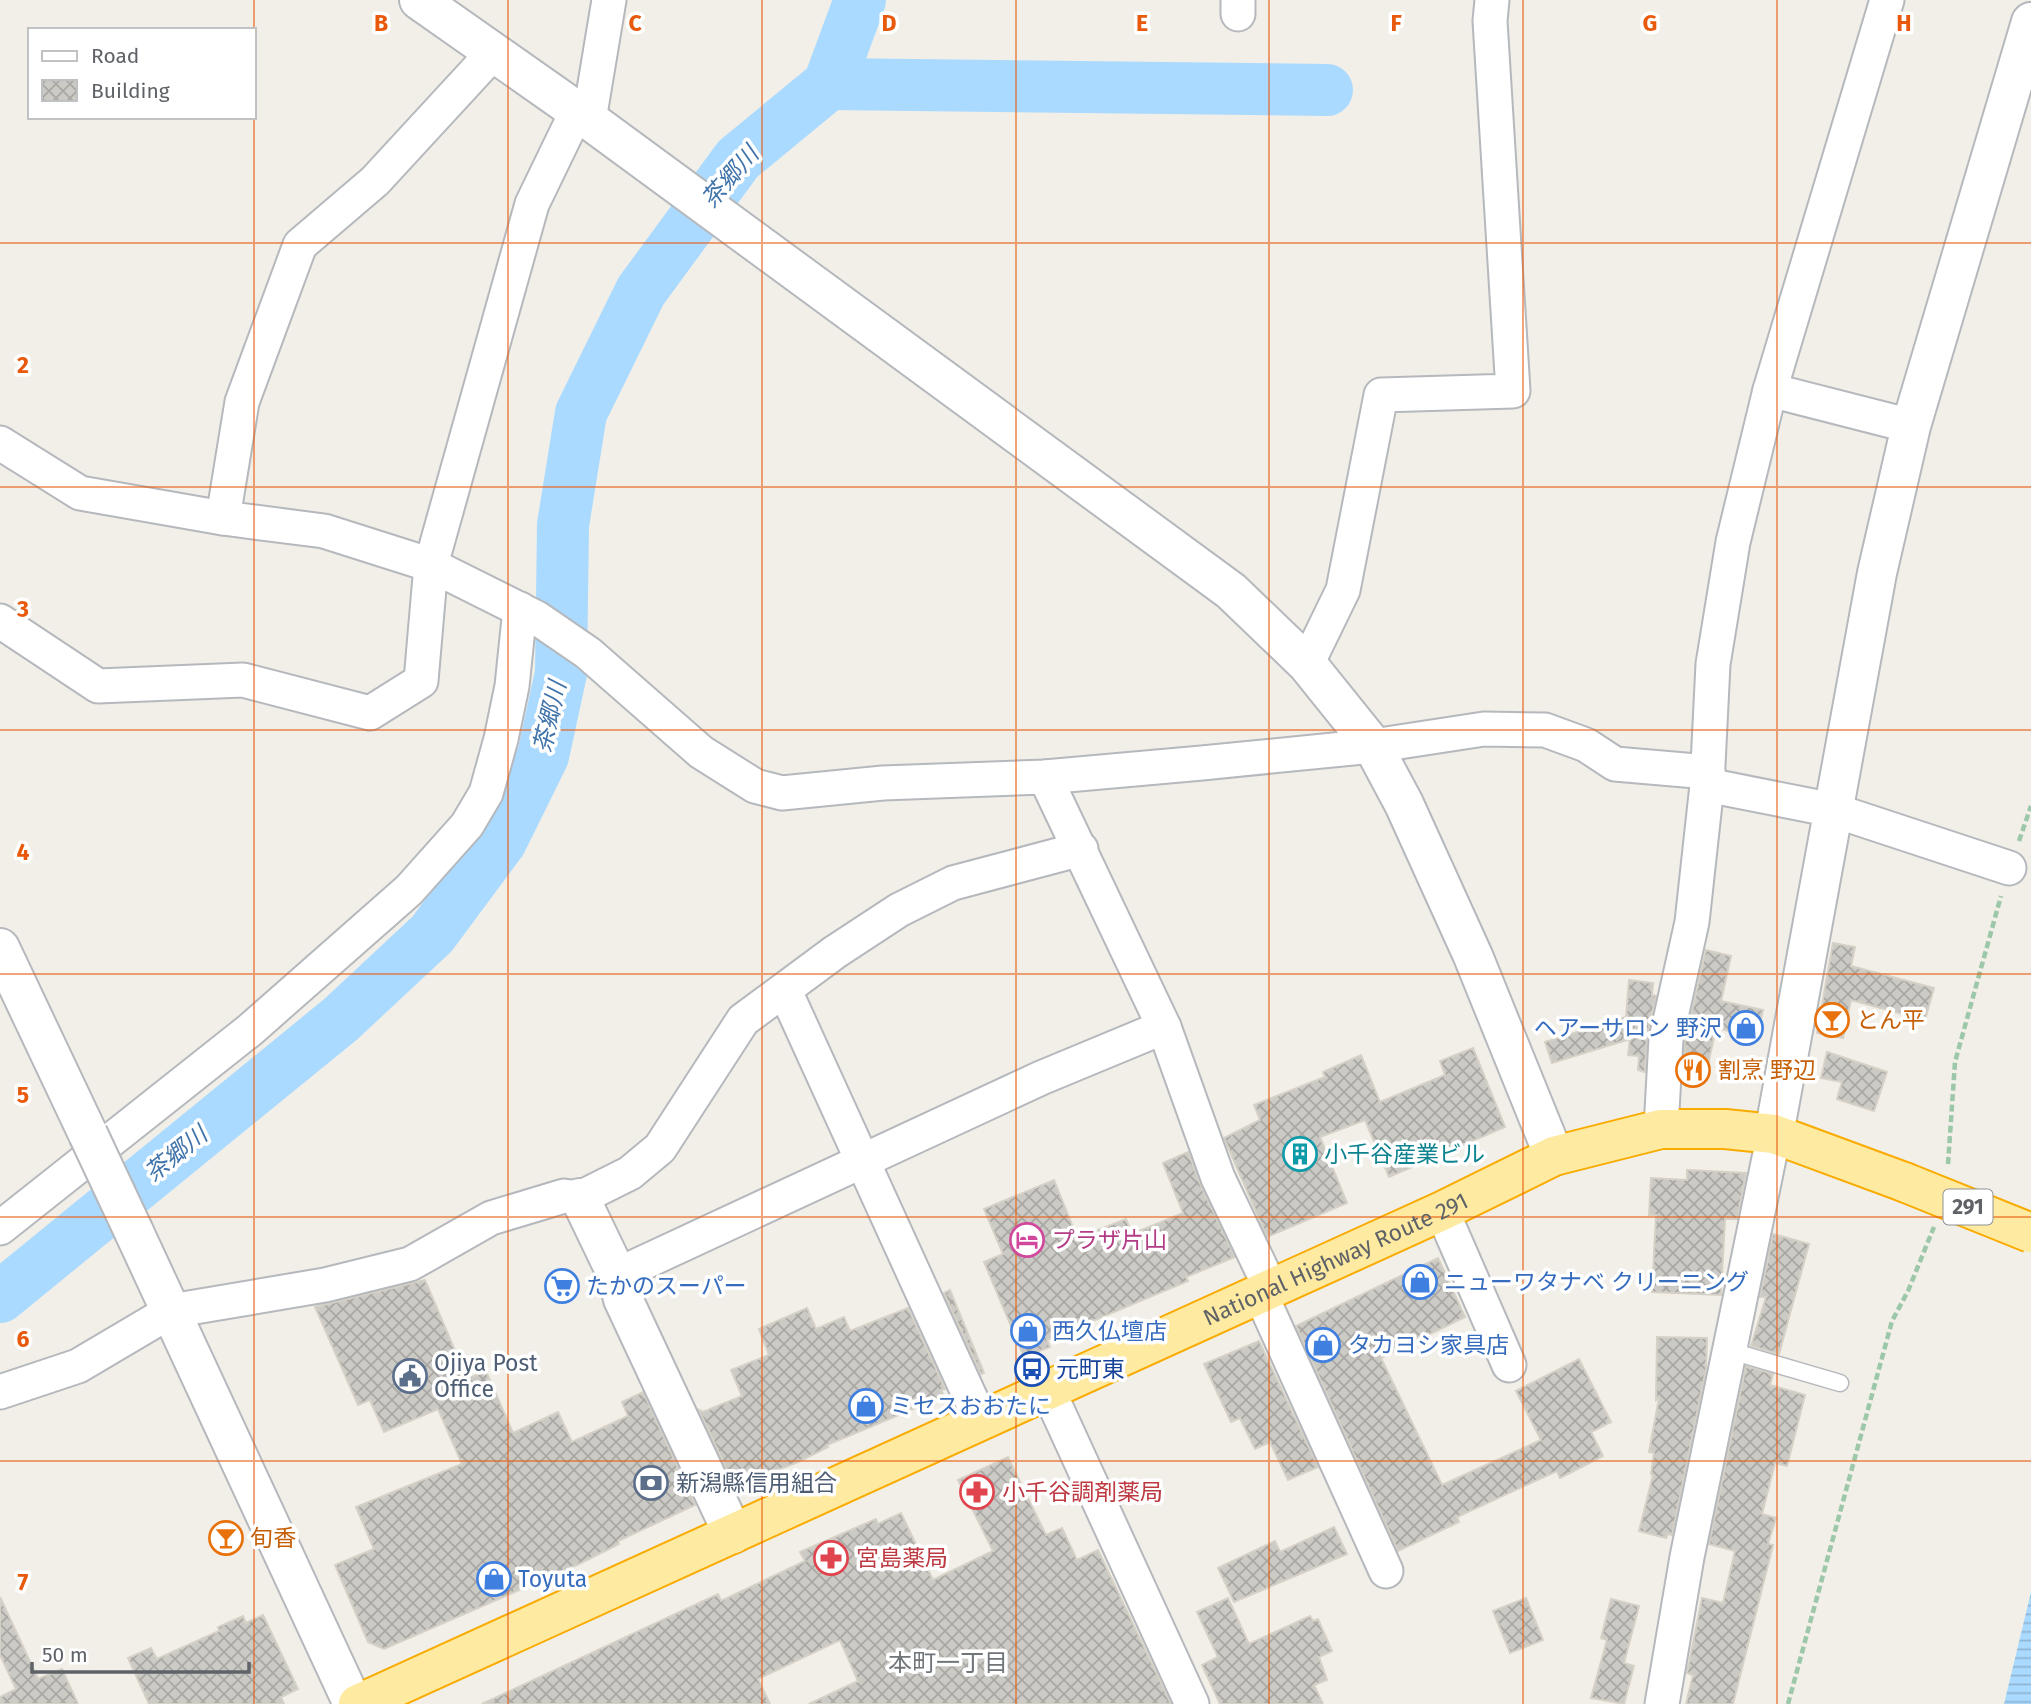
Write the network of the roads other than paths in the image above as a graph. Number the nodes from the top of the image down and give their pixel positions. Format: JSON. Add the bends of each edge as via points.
{"nodes":[{"id":1,"x":419,"y":0,"type":"edge"},
{"id":2,"x":609,"y":0,"type":"edge"},
{"id":3,"x":1492,"y":0,"type":"edge"},
{"id":4,"x":1887,"y":0,"type":"edge"},
{"id":5,"x":2031,"y":22,"type":"edge"},
{"id":6,"x":493,"y":53,"type":"junction"},
{"id":7,"x":583,"y":116,"type":"junction"},
{"id":8,"x":1770,"y":390,"type":"junction"},
{"id":9,"x":1911,"y":426,"type":"junction"},
{"id":10,"x":0,"y":443,"type":"edge"},
{"id":11,"x":223,"y":518,"type":"junction"},
{"id":12,"x":431,"y":565,"type":"junction"},
{"id":13,"x":528,"y":613,"type":"junction"},
{"id":14,"x":0,"y":621,"type":"edge"},
{"id":15,"x":1307,"y":664,"type":"junction"},
{"id":16,"x":1373,"y":746,"type":"junction"},
{"id":17,"x":1045,"y":777,"type":"junction"},
{"id":18,"x":1708,"y":779,"type":"junction"},
{"id":19,"x":1833,"y":810,"type":"junction"},
{"id":20,"x":1081,"y":849,"type":"junction"},
{"id":21,"x":2009,"y":868,"type":"road end"},
{"id":22,"x":0,"y":948,"type":"edge"},
{"id":23,"x":785,"y":991,"type":"junction"},
{"id":24,"x":1164,"y":1027,"type":"junction"},
{"id":25,"x":1661,"y":1129,"type":"junction"},
{"id":26,"x":1774,"y":1134,"type":"junction"},
{"id":27,"x":1553,"y":1156,"type":"junction"},
{"id":28,"x":861,"y":1164,"type":"junction"},
{"id":29,"x":580,"y":1198,"type":"junction"},
{"id":30,"x":1442,"y":1211,"type":"junction"},
{"id":31,"x":0,"y":1228,"type":"edge"},
{"id":32,"x":2031,"y":1233,"type":"edge"},
{"id":33,"x":617,"y":1275,"type":"junction"},
{"id":34,"x":1265,"y":1291,"type":"junction"},
{"id":35,"x":171,"y":1311,"type":"junction"},
{"id":36,"x":1731,"y":1351,"type":"junction"},
{"id":37,"x":1509,"y":1365,"type":"dead end"},
{"id":38,"x":1840,"y":1384,"type":"dead end"},
{"id":39,"x":1048,"y":1390,"type":"junction"},
{"id":40,"x":0,"y":1392,"type":"edge"},
{"id":41,"x":981,"y":1421,"type":"junction"},
{"id":42,"x":733,"y":1534,"type":"junction"},
{"id":43,"x":1386,"y":1571,"type":"dead end"},
{"id":44,"x":356,"y":1704,"type":"edge"},
{"id":45,"x":1192,"y":1704,"type":"edge"},
{"id":46,"x":1662,"y":1704,"type":"edge"}],
"edges":[{"from":1,"to":6,"type":"street"},
{"from":2,"to":7,"type":"street"},
{"from":3,"to":15,"type":"street","via":[[1513,391],[1381,395],[1343,590]]},
{"from":4,"to":8,"type":"street"},
{"from":5,"to":9,"type":"street"},
{"from":6,"to":7,"type":"street"},
{"from":6,"to":11,"type":"street","via":[[375,181],[300,245],[242,402]]},
{"from":7,"to":12,"type":"street","via":[[532,204]]},
{"from":7,"to":15,"type":"street","via":[[1231,591]]},
{"from":8,"to":9,"type":"street"},
{"from":8,"to":18,"type":"street","via":[[1732,542],[1715,651]]},
{"from":9,"to":19,"type":"street","via":[[1877,573]]},
{"from":10,"to":11,"type":"street","via":[[80,494]]},
{"from":11,"to":12,"type":"street","via":[[324,531]]},
{"from":12,"to":13,"type":"street"},
{"from":12,"to":14,"type":"street","via":[[421,681],[370,713],[243,680],[98,687]]},
{"from":13,"to":17,"type":"street","via":[[588,653],[701,752],[755,786],[782,793],[883,783]]},
{"from":13,"to":31,"type":"street","via":[[486,793],[467,825],[409,890],[250,1030]]},
{"from":15,"to":16,"type":"street"},
{"from":16,"to":17,"type":"street"},
{"from":16,"to":18,"type":"street","via":[[1485,729],[1545,730],[1586,744],[1615,764]]},
{"from":16,"to":27,"type":"street","via":[[1473,956]]},
{"from":17,"to":20,"type":"street"},
{"from":18,"to":19,"type":"street"},
{"from":18,"to":25,"type":"street","via":[[1692,922],[1666,1039]]},
{"from":19,"to":21,"type":"street"},
{"from":19,"to":26,"type":"street"},
{"from":20,"to":23,"type":"street","via":[[953,883],[899,910]]},
{"from":20,"to":24,"type":"street"},
{"from":22,"to":35,"type":"street","bridge":true},
{"from":23,"to":28,"type":"street"},
{"from":23,"to":29,"type":"street","via":[[743,1020],[660,1148],[630,1173]]},
{"from":24,"to":28,"type":"street","via":[[1041,1078]]},
{"from":24,"to":34,"type":"street","via":[[1218,1178]]},
{"from":25,"to":26,"type":"highway","name":"National Highway Route 291","number":"291"},
{"from":25,"to":27,"type":"highway","name":"National Highway Route 291","number":"291"},
{"from":26,"to":32,"type":"highway","name":"National Highway Route 291","number":"291","bridge":true},
{"from":26,"to":36,"type":"street"},
{"from":27,"to":30,"type":"highway","name":"National Highway Route 291","number":"291"},
{"from":28,"to":33,"type":"street"},
{"from":28,"to":41,"type":"street"},
{"from":29,"to":33,"type":"street"},
{"from":29,"to":35,"type":"street","via":[[564,1196],[491,1218],[411,1264],[325,1285]]},
{"from":30,"to":34,"type":"highway","name":"National Highway Route 291","number":"291"},
{"from":30,"to":37,"type":"street"},
{"from":33,"to":42,"type":"street","via":[[622,1298]]},
{"from":34,"to":39,"type":"highway","name":"National Highway Route 291","number":"291"},
{"from":34,"to":43,"type":"street"},
{"from":35,"to":40,"type":"street","via":[[78,1366]]},
{"from":35,"to":44,"type":"street"},
{"from":36,"to":38,"type":"lane"},
{"from":36,"to":46,"type":"street","via":[[1687,1557]]},
{"from":39,"to":41,"type":"highway","name":"National Highway Route 291","number":"291"},
{"from":39,"to":45,"type":"street"},
{"from":41,"to":42,"type":"highway","name":"National Highway Route 291","number":"291"},
{"from":42,"to":44,"type":"highway","name":"National Highway Route 291","number":"291"}]}
